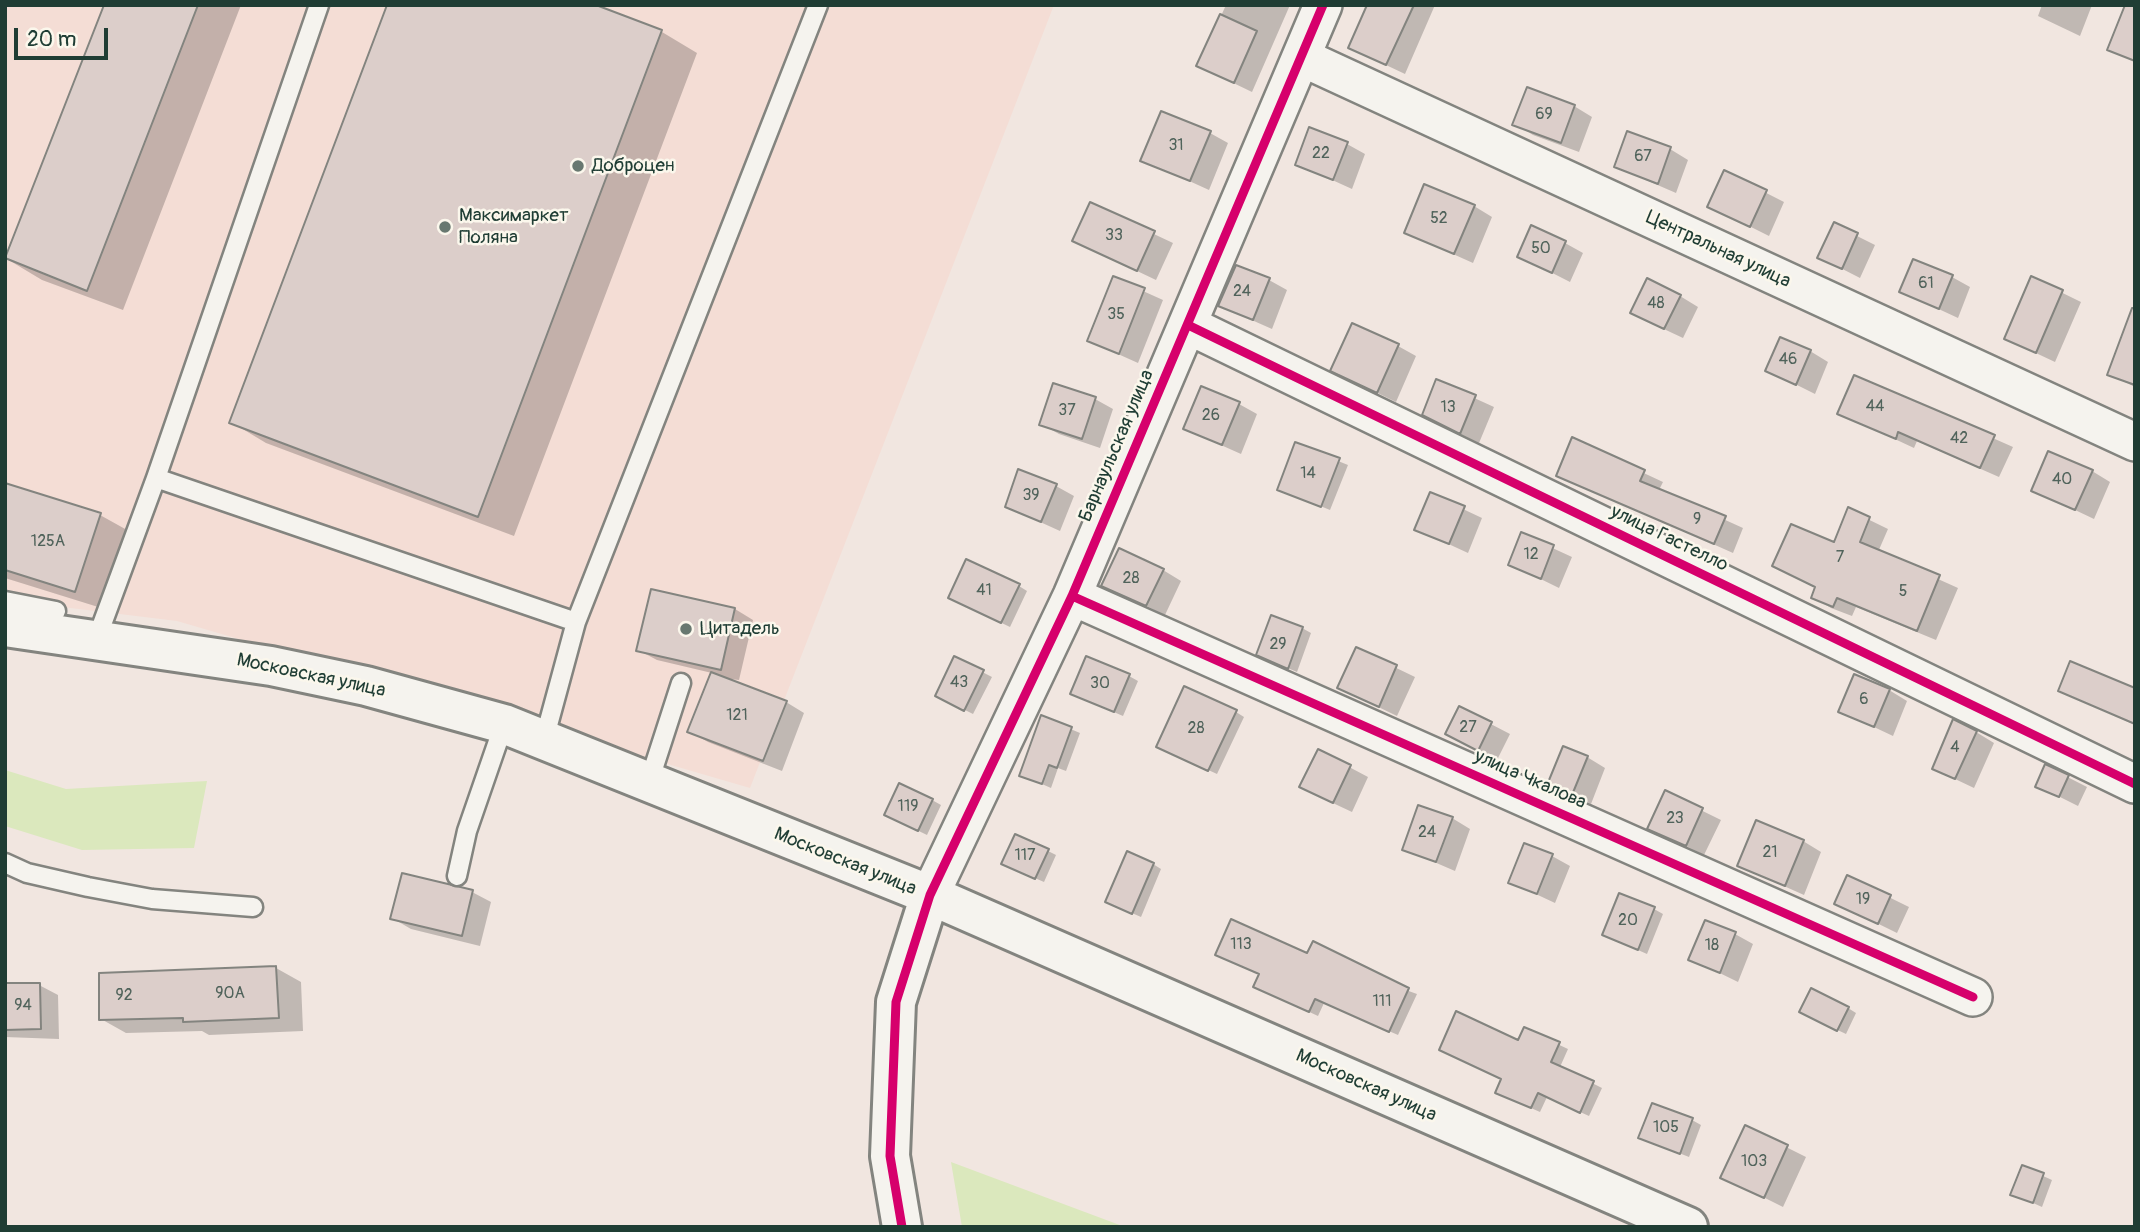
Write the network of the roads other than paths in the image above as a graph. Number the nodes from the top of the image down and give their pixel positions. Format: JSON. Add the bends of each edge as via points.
{"nodes":[{"id":1,"x":319,"y":5,"type":"edge"},
{"id":2,"x":818,"y":5,"type":"edge"},
{"id":3,"x":1323,"y":5,"type":"edge"},
{"id":4,"x":1301,"y":57,"type":"junction"},
{"id":5,"x":1188,"y":325,"type":"junction"},
{"id":6,"x":2135,"y":442,"type":"edge"},
{"id":7,"x":156,"y":478,"type":"junction"},
{"id":8,"x":1072,"y":596,"type":"junction"},
{"id":9,"x":5,"y":601,"type":"edge"},
{"id":10,"x":56,"y":611,"type":"dead end"},
{"id":11,"x":576,"y":622,"type":"junction"},
{"id":12,"x":5,"y":627,"type":"edge"},
{"id":13,"x":97,"y":638,"type":"junction"},
{"id":14,"x":681,"y":683,"type":"dead end"},
{"id":15,"x":504,"y":724,"type":"junction"},
{"id":16,"x":544,"y":740,"type":"junction"},
{"id":17,"x":649,"y":782,"type":"junction"},
{"id":18,"x":2135,"y":784,"type":"edge"},
{"id":19,"x":5,"y":863,"type":"edge"},
{"id":20,"x":457,"y":876,"type":"dead end"},
{"id":21,"x":930,"y":895,"type":"junction"},
{"id":22,"x":253,"y":907,"type":"dead end"},
{"id":23,"x":1973,"y":997,"type":"dead end"},
{"id":24,"x":901,"y":1227,"type":"edge"},
{"id":25,"x":1688,"y":1227,"type":"edge"}],
"edges":[{"from":1,"to":7,"type":"lane"},
{"from":2,"to":11,"type":"lane"},
{"from":3,"to":4,"type":"street","name":"Барнаульская улица"},
{"from":4,"to":5,"type":"street","name":"Барнаульская улица"},
{"from":4,"to":6,"type":"street","name":"Центральная улица"},
{"from":5,"to":8,"type":"street","name":"Барнаульская улица"},
{"from":5,"to":18,"type":"street","name":"улица Гастелло"},
{"from":7,"to":11,"type":"lane"},
{"from":7,"to":13,"type":"lane"},
{"from":8,"to":21,"type":"street","name":"Барнаульская улица"},
{"from":8,"to":23,"type":"street","name":"улица Чкалова"},
{"from":9,"to":10,"type":"lane"},
{"from":11,"to":16,"type":"lane"},
{"from":12,"to":13,"type":"main road","name":"Московская улица"},
{"from":13,"to":15,"type":"main road","name":"Московская улица","via":[[312,674]]},
{"from":14,"to":17,"type":"lane"},
{"from":15,"to":16,"type":"main road","name":"Московская улица"},
{"from":15,"to":20,"type":"lane","via":[[467,831]]},
{"from":16,"to":17,"type":"main road","name":"Московская улица"},
{"from":17,"to":21,"type":"main road","name":"Московская улица"},
{"from":19,"to":22,"type":"lane","via":[[27,873],[114,892]]},
{"from":21,"to":24,"type":"main road","via":[[897,1002],[890,1156]]},
{"from":21,"to":25,"type":"main road","name":"Московская улица"}]}
